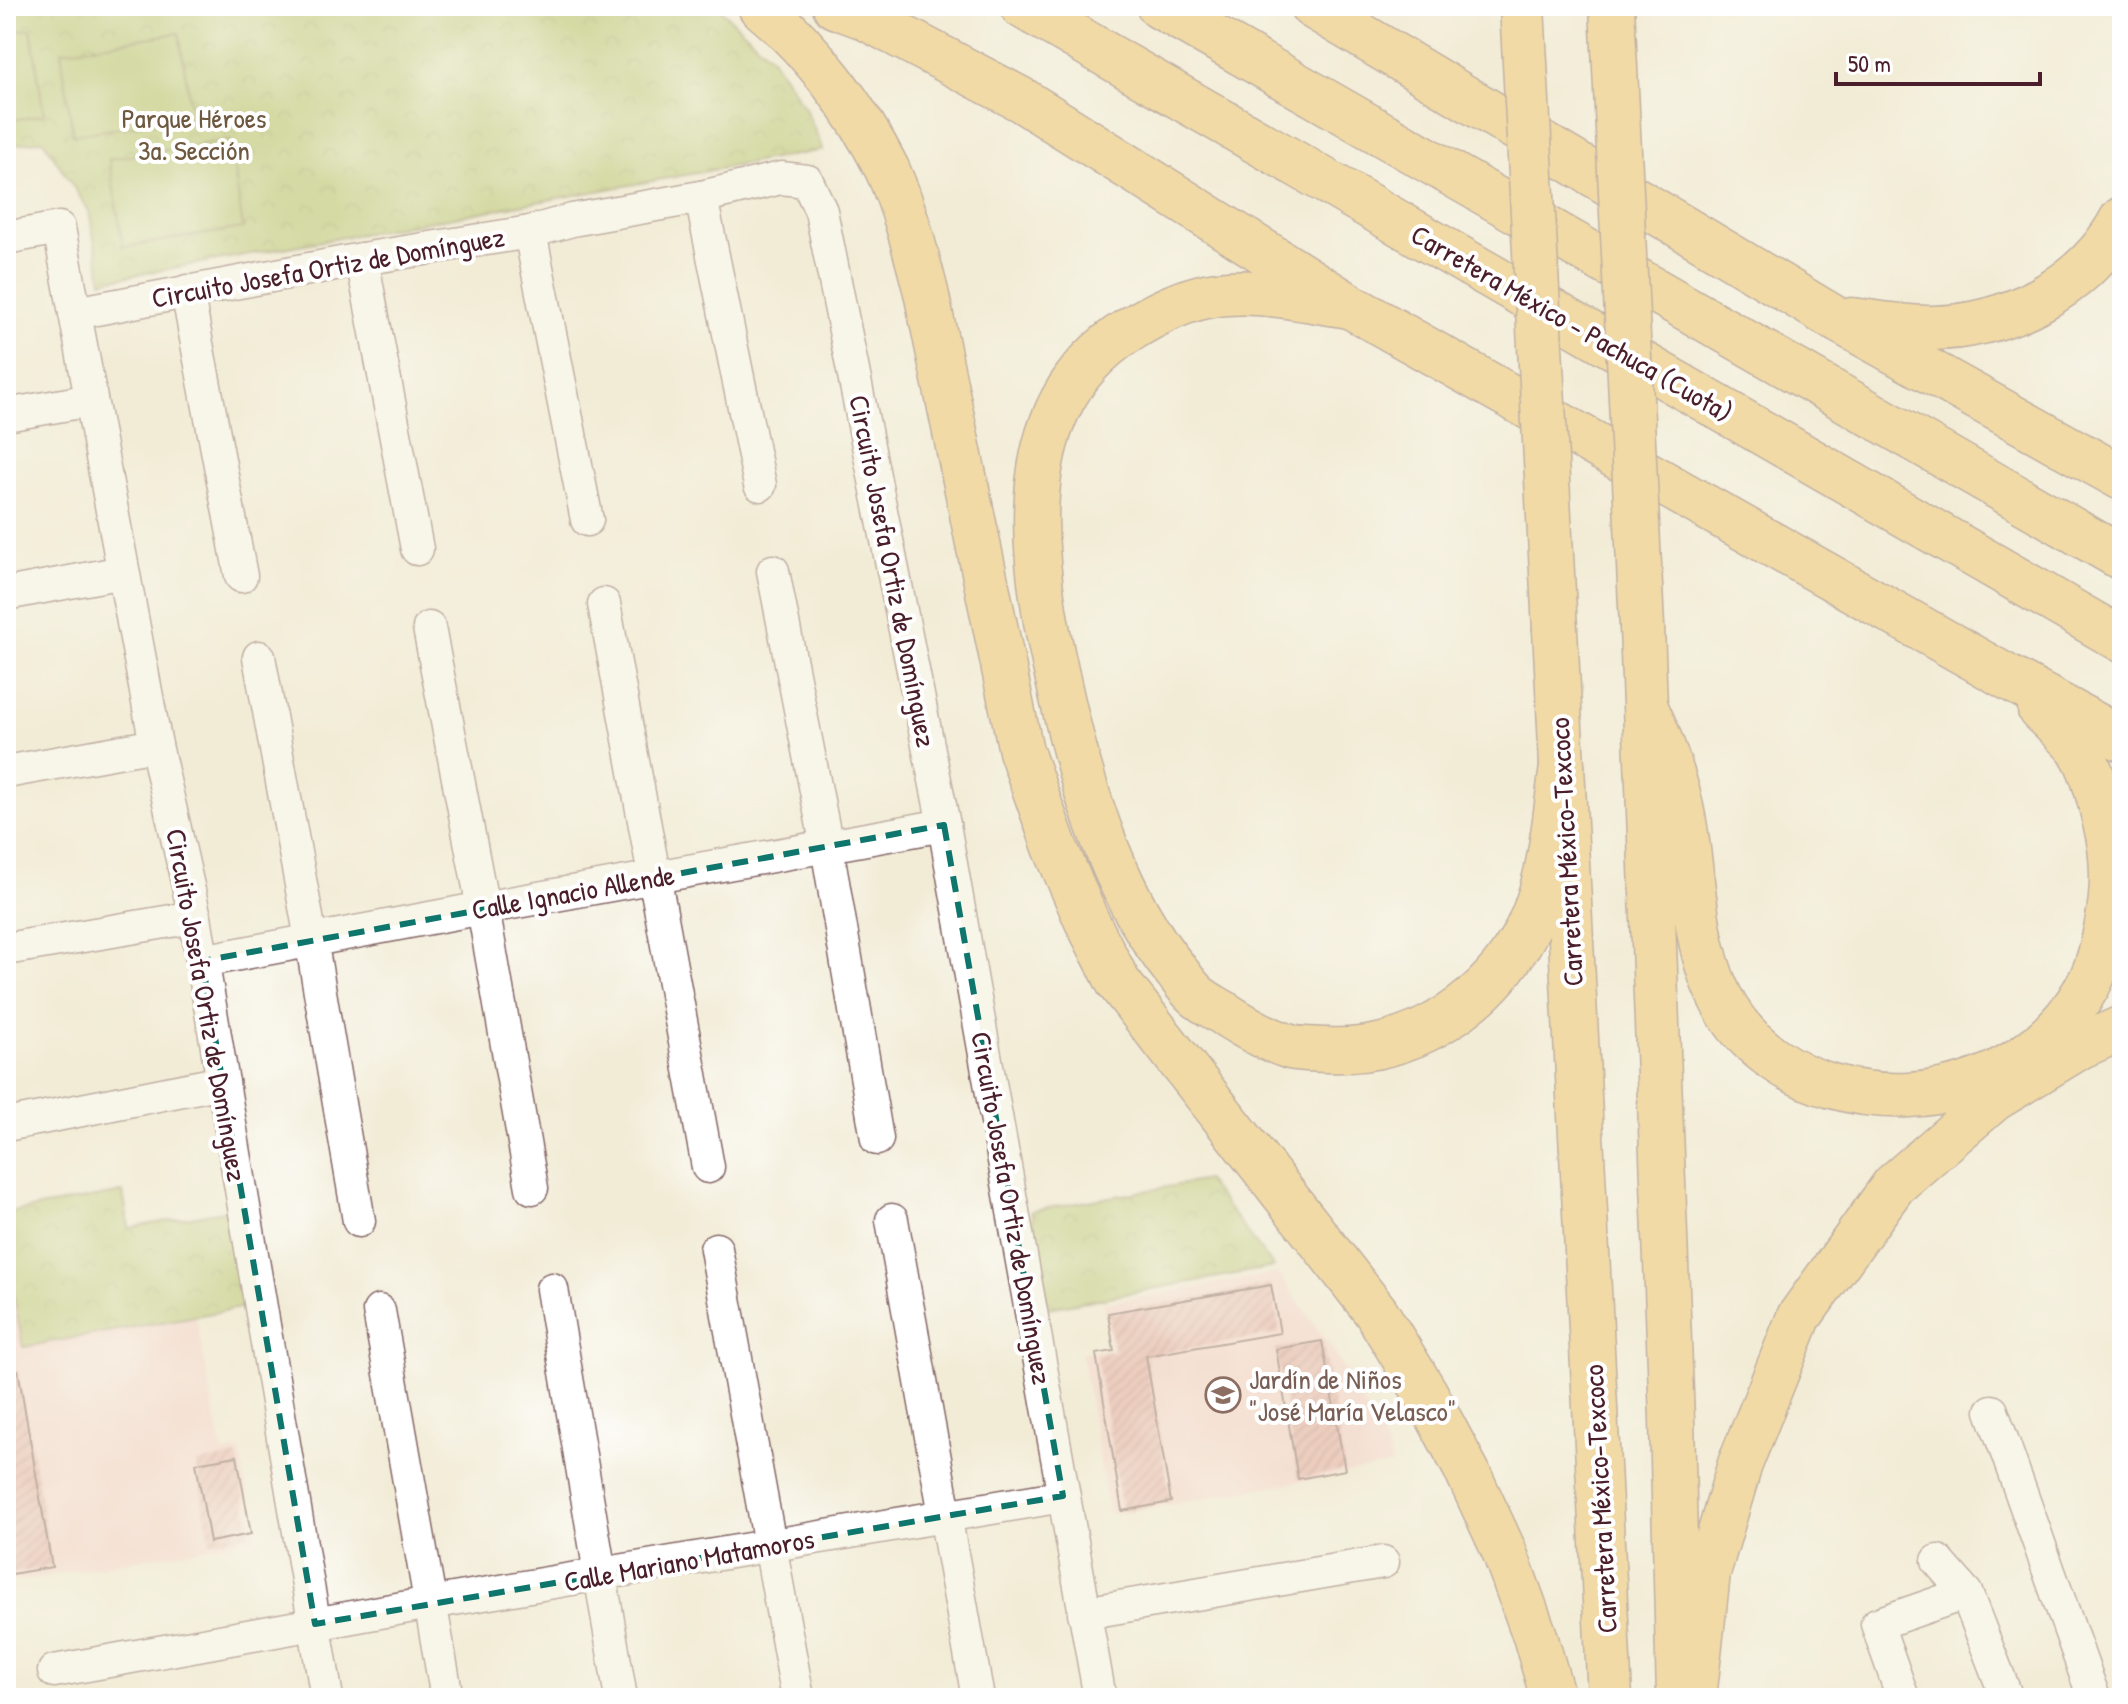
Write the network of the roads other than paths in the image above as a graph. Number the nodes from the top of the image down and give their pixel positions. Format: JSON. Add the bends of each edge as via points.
{"nodes":[{"id":1,"x":760,"y":6,"type":"edge"},
{"id":2,"x":835,"y":6,"type":"edge"},
{"id":3,"x":1022,"y":6,"type":"edge"},
{"id":4,"x":1159,"y":6,"type":"edge"},
{"id":5,"x":1312,"y":6,"type":"edge"},
{"id":6,"x":1522,"y":6,"type":"edge"},
{"id":7,"x":1612,"y":6,"type":"edge"},
{"id":8,"x":701,"y":197,"type":"junction"},
{"id":9,"x":2122,"y":219,"type":"edge"},
{"id":10,"x":530,"y":232,"type":"junction"},
{"id":11,"x":6,"y":238,"type":"edge"},
{"id":12,"x":362,"y":259,"type":"junction"},
{"id":13,"x":187,"y":291,"type":"junction"},
{"id":14,"x":1350,"y":306,"type":"junction"},
{"id":15,"x":75,"y":313,"type":"junction"},
{"id":16,"x":1834,"y":318,"type":"junction"},
{"id":17,"x":91,"y":400,"type":"junction"},
{"id":18,"x":6,"y":415,"type":"edge"},
{"id":19,"x":2122,"y":478,"type":"edge"},
{"id":20,"x":760,"y":485,"type":"dead end"},
{"id":21,"x":587,"y":520,"type":"dead end"},
{"id":22,"x":417,"y":549,"type":"dead end"},
{"id":23,"x":2122,"y":558,"type":"edge"},
{"id":24,"x":773,"y":571,"type":"dead end"},
{"id":25,"x":123,"y":572,"type":"junction"},
{"id":26,"x":241,"y":576,"type":"dead end"},
{"id":27,"x":6,"y":594,"type":"edge"},
{"id":28,"x":604,"y":604,"type":"dead end"},
{"id":29,"x":429,"y":628,"type":"dead end"},
{"id":30,"x":2122,"y":640,"type":"edge"},
{"id":31,"x":259,"y":657,"type":"dead end"},
{"id":32,"x":2007,"y":677,"type":"junction"},
{"id":33,"x":1646,"y":708,"type":"junction"},
{"id":34,"x":2122,"y":739,"type":"edge"},
{"id":35,"x":156,"y":745,"type":"junction"},
{"id":36,"x":1562,"y":767,"type":"junction"},
{"id":37,"x":6,"y":772,"type":"edge"},
{"id":38,"x":944,"y":825,"type":"junction"},
{"id":39,"x":827,"y":847,"type":"junction"},
{"id":40,"x":652,"y":877,"type":"junction"},
{"id":41,"x":483,"y":908,"type":"junction"},
{"id":42,"x":195,"y":917,"type":"junction"},
{"id":43,"x":311,"y":939,"type":"junction"},
{"id":44,"x":6,"y":949,"type":"edge"},
{"id":45,"x":202,"y":961,"type":"junction"},
{"id":46,"x":2122,"y":1028,"type":"edge"},
{"id":47,"x":223,"y":1082,"type":"junction"},
{"id":48,"x":6,"y":1125,"type":"edge"},
{"id":49,"x":877,"y":1139,"type":"dead end"},
{"id":50,"x":708,"y":1167,"type":"dead end"},
{"id":51,"x":532,"y":1188,"type":"dead end"},
{"id":52,"x":892,"y":1220,"type":"dead end"},
{"id":53,"x":359,"y":1221,"type":"dead end"},
{"id":54,"x":716,"y":1249,"type":"dead end"},
{"id":55,"x":552,"y":1289,"type":"dead end"},
{"id":56,"x":379,"y":1311,"type":"dead end"},
{"id":57,"x":1992,"y":1411,"type":"dead end"},
{"id":58,"x":1063,"y":1496,"type":"junction"},
{"id":59,"x":945,"y":1517,"type":"junction"},
{"id":60,"x":772,"y":1546,"type":"junction"},
{"id":61,"x":1938,"y":1561,"type":"dead end"},
{"id":62,"x":1383,"y":1562,"type":"dead end"},
{"id":63,"x":601,"y":1575,"type":"junction"},
{"id":64,"x":1966,"y":1593,"type":"junction"},
{"id":65,"x":430,"y":1603,"type":"junction"},
{"id":66,"x":1084,"y":1613,"type":"junction"},
{"id":67,"x":315,"y":1624,"type":"junction"},
{"id":68,"x":54,"y":1671,"type":"dead end"},
{"id":69,"x":327,"y":1698,"type":"edge"},
{"id":70,"x":447,"y":1698,"type":"edge"},
{"id":71,"x":621,"y":1698,"type":"edge"},
{"id":72,"x":798,"y":1698,"type":"edge"},
{"id":73,"x":978,"y":1698,"type":"edge"},
{"id":74,"x":1100,"y":1698,"type":"edge"},
{"id":75,"x":1553,"y":1698,"type":"edge"},
{"id":76,"x":1610,"y":1698,"type":"edge"},
{"id":77,"x":1679,"y":1698,"type":"edge"},
{"id":78,"x":1694,"y":1698,"type":"edge"},
{"id":79,"x":1903,"y":1698,"type":"edge"},
{"id":80,"x":2007,"y":1698,"type":"edge"},
{"id":81,"x":2094,"y":1698,"type":"edge"}],
"edges":[{"from":1,"to":75,"type":"highway","via":[[820,67],[858,120],[887,170],[908,223],[1021,751],[1086,919],[1118,982],[1376,1312],[1426,1394],[1504,1551]]},
{"from":2,"to":14,"type":"highway","via":[[1022,100]]},
{"from":3,"to":30,"type":"highway","name":"Carretera México - Pachuca (Cuota)"},
{"from":4,"to":23,"type":"highway"},
{"from":5,"to":16,"type":"highway"},
{"from":6,"to":36,"type":"highway","name":"Carretera México-Texcoco","bridge":true},
{"from":7,"to":33,"type":"highway","bridge":true},
{"from":8,"to":10,"type":"street","name":"Circuito Josefa Ortiz de Domínguez"},
{"from":8,"to":20,"type":"street"},
{"from":8,"to":38,"type":"street","name":"Circuito Josefa Ortiz de Domínguez","via":[[781,178],[807,181],[821,211]]},
{"from":9,"to":16,"type":"highway","via":[[2084,270],[2017,312],[1933,328]]},
{"from":10,"to":12,"type":"street","name":"Circuito Josefa Ortiz de Domínguez"},
{"from":10,"to":21,"type":"street"},
{"from":11,"to":15,"type":"street","name":"Circuito Josefa Ortiz de Domínguez","via":[[59,228]]},
{"from":12,"to":13,"type":"street","name":"Circuito Josefa Ortiz de Domínguez"},
{"from":12,"to":22,"type":"street"},
{"from":13,"to":15,"type":"street","name":"Circuito Josefa Ortiz de Domínguez"},
{"from":13,"to":26,"type":"street"},
{"from":14,"to":32,"type":"highway"},
{"from":14,"to":36,"type":"highway","via":[[1260,293],[1207,295],[1155,314],[1108,343],[1066,389],[1044,440],[1035,505],[1040,584],[1078,767],[1114,866],[1157,947],[1196,996],[1247,1029],[1293,1048],[1350,1051],[1398,1042],[1449,1018],[1488,986],[1520,943],[1545,886]]},
{"from":15,"to":17,"type":"street","name":"Circuito Josefa Ortiz de Domínguez"},
{"from":16,"to":19,"type":"highway"},
{"from":17,"to":18,"type":"street"},
{"from":17,"to":25,"type":"street","name":"Circuito Josefa Ortiz de Domínguez"},
{"from":24,"to":39,"type":"street"},
{"from":25,"to":27,"type":"street"},
{"from":25,"to":35,"type":"street","name":"Circuito Josefa Ortiz de Domínguez"},
{"from":28,"to":40,"type":"street"},
{"from":29,"to":41,"type":"street"},
{"from":31,"to":43,"type":"street"},
{"from":32,"to":33,"type":"highway","via":[[2080,751],[2098,796],[2112,848],[2112,899],[2103,945],[2088,987],[2059,1026],[2028,1055],[1993,1077],[1949,1092],[1901,1097],[1855,1093],[1813,1081],[1749,1039],[1727,1010],[1710,974],[1695,913],[1678,792]]},
{"from":32,"to":34,"type":"highway"},
{"from":33,"to":77,"type":"highway"},
{"from":35,"to":37,"type":"street"},
{"from":35,"to":42,"type":"street","name":"Circuito Josefa Ortiz de Domínguez"},
{"from":36,"to":76,"type":"highway","name":"Carretera México-Texcoco"},
{"from":38,"to":39,"type":"street","name":"Calle Ignacio Allende"},
{"from":38,"to":58,"type":"street","name":"Circuito Josefa Ortiz de Domínguez"},
{"from":39,"to":40,"type":"street","name":"Calle Ignacio Allende"},
{"from":39,"to":49,"type":"street"},
{"from":40,"to":41,"type":"street","name":"Calle Ignacio Allende"},
{"from":40,"to":50,"type":"street"},
{"from":41,"to":43,"type":"street","name":"Calle Ignacio Allende"},
{"from":41,"to":51,"type":"street"},
{"from":42,"to":44,"type":"street"},
{"from":42,"to":45,"type":"street","name":"Circuito Josefa Ortiz de Domínguez"},
{"from":43,"to":45,"type":"street","name":"Calle Ignacio Allende"},
{"from":43,"to":53,"type":"street"},
{"from":45,"to":47,"type":"street","name":"Circuito Josefa Ortiz de Domínguez"},
{"from":46,"to":78,"type":"highway","via":[[2081,1046],[1994,1099],[1894,1185],[1799,1317],[1740,1464],[1708,1573]]},
{"from":47,"to":48,"type":"street"},
{"from":47,"to":67,"type":"street","name":"Circuito Josefa Ortiz de Domínguez"},
{"from":52,"to":59,"type":"street"},
{"from":54,"to":60,"type":"street"},
{"from":55,"to":63,"type":"street"},
{"from":56,"to":65,"type":"street"},
{"from":57,"to":81,"type":"street"},
{"from":58,"to":59,"type":"street","name":"Calle Mariano Matamoros"},
{"from":58,"to":66,"type":"street","name":"Circuito Josefa Ortiz de Domínguez"},
{"from":59,"to":60,"type":"street","name":"Calle Mariano Matamoros"},
{"from":59,"to":73,"type":"street"},
{"from":60,"to":63,"type":"street","name":"Calle Mariano Matamoros"},
{"from":60,"to":72,"type":"street"},
{"from":61,"to":64,"type":"street"},
{"from":62,"to":66,"type":"street"},
{"from":63,"to":65,"type":"street","name":"Calle Mariano Matamoros"},
{"from":63,"to":71,"type":"street"},
{"from":64,"to":79,"type":"street","via":[[1877,1624]]},
{"from":64,"to":80,"type":"street"},
{"from":65,"to":67,"type":"street","name":"Calle Mariano Matamoros"},
{"from":65,"to":70,"type":"street"},
{"from":66,"to":74,"type":"street","name":"Circuito Josefa Ortiz de Domínguez"},
{"from":67,"to":68,"type":"street","name":"Calle Mariano Matamoros"},
{"from":67,"to":69,"type":"street","name":"Circuito Josefa Ortiz de Domínguez"}]}
